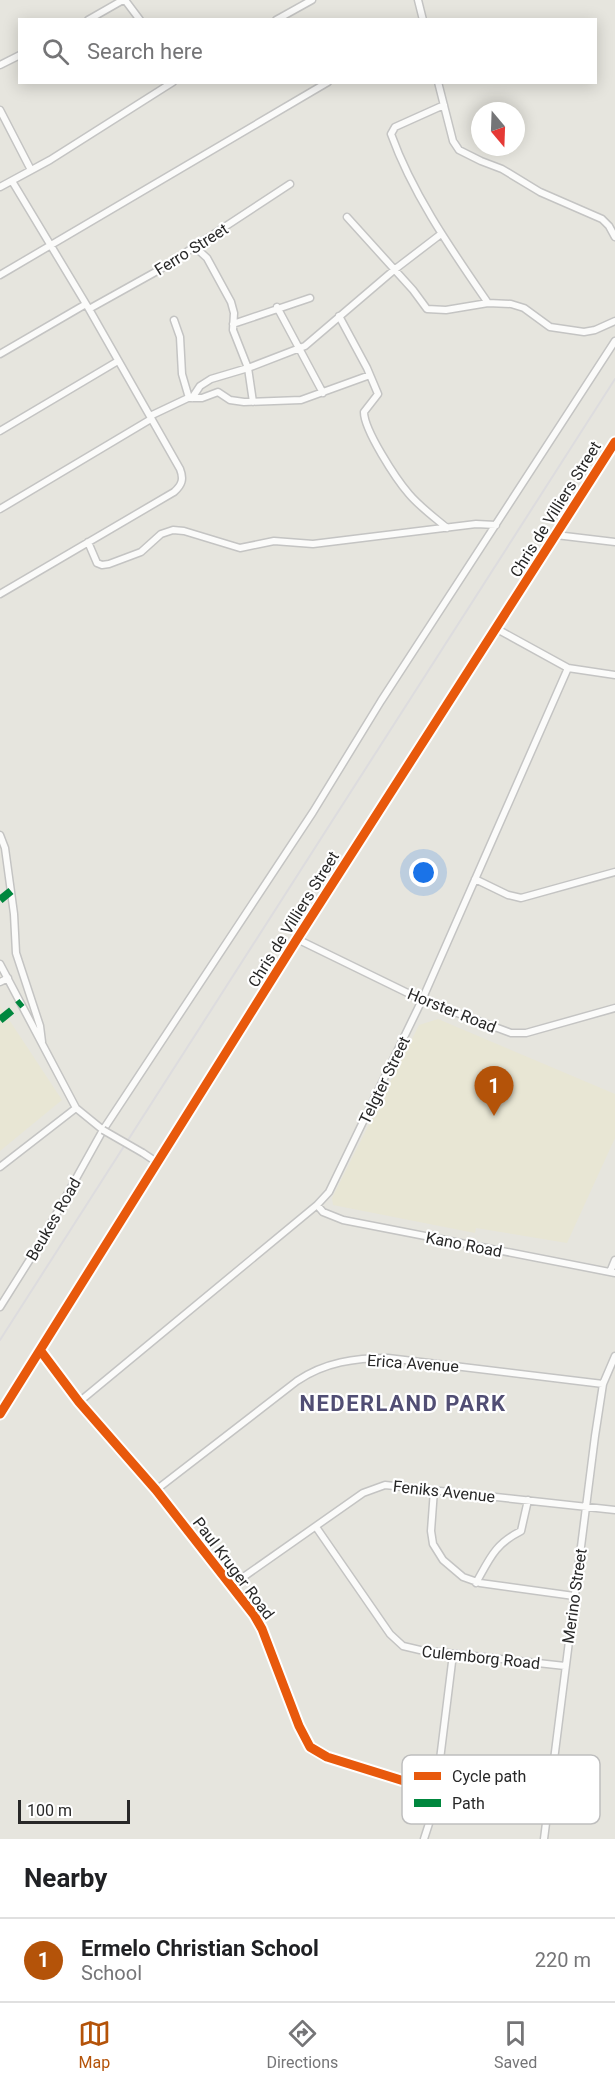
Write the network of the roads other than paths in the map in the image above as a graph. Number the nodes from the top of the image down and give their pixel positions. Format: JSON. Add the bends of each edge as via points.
{"nodes":[{"id":1,"x":124,"y":0,"type":"edge"},
{"id":2,"x":312,"y":0,"type":"edge"},
{"id":3,"x":418,"y":0,"type":"edge"},
{"id":4,"x":92,"y":18,"type":"edge"},
{"id":5,"x":138,"y":18,"type":"edge"},
{"id":6,"x":280,"y":18,"type":"edge"},
{"id":7,"x":422,"y":18,"type":"edge"},
{"id":8,"x":18,"y":56,"type":"edge"},
{"id":9,"x":0,"y":65,"type":"edge"},
{"id":10,"x":169,"y":84,"type":"edge"},
{"id":11,"x":325,"y":84,"type":"edge"},
{"id":12,"x":439,"y":84,"type":"edge"},
{"id":13,"x":444,"y":105,"type":"junction"},
{"id":14,"x":0,"y":110,"type":"edge"},
{"id":15,"x":31,"y":170,"type":"junction"},
{"id":16,"x":12,"y":181,"type":"junction"},
{"id":17,"x":290,"y":184,"type":"dead end"},
{"id":18,"x":0,"y":187,"type":"edge"},
{"id":19,"x":347,"y":217,"type":"dead end"},
{"id":20,"x":441,"y":234,"type":"junction"},
{"id":21,"x":615,"y":237,"type":"edge"},
{"id":22,"x":51,"y":245,"type":"junction"},
{"id":23,"x":195,"y":247,"type":"junction"},
{"id":24,"x":394,"y":270,"type":"junction"},
{"id":25,"x":0,"y":274,"type":"edge"},
{"id":26,"x":309,"y":298,"type":"dead end"},
{"id":27,"x":488,"y":303,"type":"junction"},
{"id":28,"x":87,"y":306,"type":"junction"},
{"id":29,"x":277,"y":308,"type":"junction"},
{"id":30,"x":339,"y":316,"type":"junction"},
{"id":31,"x":174,"y":320,"type":"dead end"},
{"id":32,"x":615,"y":321,"type":"edge"},
{"id":33,"x":232,"y":324,"type":"junction"},
{"id":34,"x":615,"y":341,"type":"edge"},
{"id":35,"x":299,"y":348,"type":"junction"},
{"id":36,"x":0,"y":354,"type":"edge"},
{"id":37,"x":118,"y":361,"type":"junction"},
{"id":38,"x":248,"y":368,"type":"junction"},
{"id":39,"x":370,"y":375,"type":"junction"},
{"id":40,"x":323,"y":393,"type":"junction"},
{"id":41,"x":191,"y":398,"type":"junction"},
{"id":42,"x":253,"y":402,"type":"junction"},
{"id":43,"x":150,"y":418,"type":"junction"},
{"id":44,"x":0,"y":431,"type":"edge"},
{"id":45,"x":615,"y":442,"type":"edge"},
{"id":46,"x":0,"y":509,"type":"edge"},
{"id":47,"x":496,"y":525,"type":"junction"},
{"id":48,"x":447,"y":528,"type":"junction"},
{"id":49,"x":556,"y":535,"type":"junction"},
{"id":50,"x":88,"y":542,"type":"junction"},
{"id":51,"x":615,"y":542,"type":"edge"},
{"id":52,"x":0,"y":594,"type":"edge"},
{"id":53,"x":497,"y":629,"type":"junction"},
{"id":54,"x":568,"y":669,"type":"junction"},
{"id":55,"x":615,"y":675,"type":"edge"},
{"id":56,"x":0,"y":835,"type":"edge"},
{"id":57,"x":615,"y":872,"type":"edge"},
{"id":58,"x":475,"y":879,"type":"junction"},
{"id":59,"x":297,"y":939,"type":"junction"},
{"id":60,"x":0,"y":964,"type":"edge"},
{"id":61,"x":8,"y":978,"type":"junction"},
{"id":62,"x":0,"y":982,"type":"edge"},
{"id":63,"x":422,"y":1000,"type":"junction"},
{"id":64,"x":615,"y":1008,"type":"edge"},
{"id":65,"x":42,"y":1042,"type":"junction"},
{"id":66,"x":76,"y":1107,"type":"junction"},
{"id":67,"x":103,"y":1130,"type":"junction"},
{"id":68,"x":158,"y":1163,"type":"junction"},
{"id":69,"x":0,"y":1167,"type":"edge"},
{"id":70,"x":317,"y":1205,"type":"junction"},
{"id":71,"x":615,"y":1260,"type":"edge"},
{"id":72,"x":612,"y":1273,"type":"edge"},
{"id":73,"x":0,"y":1307,"type":"edge"},
{"id":74,"x":40,"y":1350,"type":"junction"},
{"id":75,"x":615,"y":1356,"type":"edge"},
{"id":76,"x":603,"y":1384,"type":"junction"},
{"id":77,"x":80,"y":1402,"type":"junction"},
{"id":78,"x":0,"y":1414,"type":"edge"},
{"id":79,"x":156,"y":1490,"type":"junction"},
{"id":80,"x":434,"y":1490,"type":"junction"},
{"id":81,"x":528,"y":1500,"type":"junction"},
{"id":82,"x":586,"y":1506,"type":"junction"},
{"id":83,"x":615,"y":1510,"type":"edge"},
{"id":84,"x":316,"y":1527,"type":"junction"},
{"id":85,"x":476,"y":1582,"type":"junction"},
{"id":86,"x":232,"y":1585,"type":"junction"},
{"id":87,"x":574,"y":1596,"type":"junction"},
{"id":88,"x":453,"y":1654,"type":"junction"},
{"id":89,"x":565,"y":1666,"type":"junction"},
{"id":90,"x":440,"y":1755,"type":"edge"},
{"id":91,"x":554,"y":1755,"type":"edge"},
{"id":92,"x":402,"y":1780,"type":"edge"},
{"id":93,"x":430,"y":1824,"type":"edge"},
{"id":94,"x":546,"y":1824,"type":"edge"},
{"id":95,"x":424,"y":1839,"type":"edge"},
{"id":96,"x":544,"y":1839,"type":"edge"}],
"edges":[{"from":1,"to":4,"type":"street"},
{"from":1,"to":5,"type":"street"},
{"from":2,"to":6,"type":"street"},
{"from":3,"to":7,"type":"street"},
{"from":8,"to":9,"type":"street"},
{"from":10,"to":15,"type":"street"},
{"from":11,"to":22,"type":"street"},
{"from":12,"to":13,"type":"street"},
{"from":13,"to":20,"type":"street","via":[[395,127],[391,134],[402,164]]},
{"from":13,"to":21,"type":"street","via":[[459,150],[602,219]]},
{"from":14,"to":15,"type":"street"},
{"from":15,"to":16,"type":"street"},
{"from":16,"to":18,"type":"street"},
{"from":16,"to":22,"type":"street"},
{"from":17,"to":23,"type":"street","name":"Ferro Street"},
{"from":19,"to":24,"type":"street"},
{"from":20,"to":24,"type":"street"},
{"from":20,"to":27,"type":"street"},
{"from":22,"to":25,"type":"street"},
{"from":22,"to":28,"type":"street"},
{"from":23,"to":28,"type":"street","name":"Ferro Street"},
{"from":23,"to":33,"type":"street","via":[[207,258],[231,302]]},
{"from":24,"to":27,"type":"street","via":[[427,309]]},
{"from":24,"to":30,"type":"street"},
{"from":26,"to":29,"type":"street"},
{"from":27,"to":32,"type":"street","via":[[511,304],[524,308],[550,327],[584,332]]},
{"from":28,"to":36,"type":"street","name":"Ferro Street"},
{"from":28,"to":37,"type":"street"},
{"from":29,"to":33,"type":"street"},
{"from":29,"to":35,"type":"street"},
{"from":30,"to":35,"type":"street"},
{"from":30,"to":39,"type":"street"},
{"from":31,"to":41,"type":"street","via":[[180,337],[182,374]]},
{"from":33,"to":38,"type":"street"},
{"from":34,"to":47,"type":"street","name":"Beukes Road"},
{"from":35,"to":38,"type":"street"},
{"from":35,"to":40,"type":"street"},
{"from":37,"to":43,"type":"street"},
{"from":37,"to":44,"type":"street"},
{"from":38,"to":41,"type":"street","via":[[211,379]]},
{"from":38,"to":42,"type":"street"},
{"from":39,"to":40,"type":"street"},
{"from":39,"to":48,"type":"street","via":[[378,395],[364,412],[368,428],[408,493]]},
{"from":40,"to":42,"type":"street","via":[[305,400]]},
{"from":41,"to":42,"type":"street","via":[[218,392],[234,401]]},
{"from":41,"to":43,"type":"street"},
{"from":43,"to":46,"type":"street"},
{"from":43,"to":50,"type":"street","via":[[180,469],[181,486]]},
{"from":45,"to":49,"type":"street","name":"Chris de Villiers Street"},
{"from":47,"to":48,"type":"street"},
{"from":47,"to":67,"type":"street","name":"Beukes Road"},
{"from":48,"to":50,"type":"street","via":[[313,544],[268,542],[240,548],[173,530],[161,534],[141,552],[105,565],[97,563]]},
{"from":49,"to":51,"type":"street"},
{"from":49,"to":53,"type":"street","name":"Chris de Villiers Street"},
{"from":50,"to":52,"type":"street"},
{"from":53,"to":54,"type":"street"},
{"from":53,"to":59,"type":"street","name":"Chris de Villiers Street"},
{"from":54,"to":55,"type":"street"},
{"from":54,"to":58,"type":"street","name":"Telgter Street"},
{"from":56,"to":65,"type":"street","via":[[14,914],[16,952]]},
{"from":57,"to":58,"type":"street","via":[[521,898]]},
{"from":58,"to":63,"type":"street","name":"Telgter Street"},
{"from":59,"to":63,"type":"street","name":"Horster Road"},
{"from":59,"to":68,"type":"street","name":"Chris de Villiers Street"},
{"from":60,"to":61,"type":"street"},
{"from":61,"to":62,"type":"street"},
{"from":61,"to":65,"type":"street"},
{"from":63,"to":64,"type":"street","name":"Horster Road","via":[[521,1034]]},
{"from":63,"to":70,"type":"street","name":"Telgter Street","via":[[340,1171]]},
{"from":65,"to":66,"type":"street"},
{"from":66,"to":67,"type":"street"},
{"from":66,"to":69,"type":"street"},
{"from":67,"to":68,"type":"street","bridge":true},
{"from":67,"to":73,"type":"street","name":"Beukes Road"},
{"from":68,"to":74,"type":"street","name":"Chris de Villiers Street"},
{"from":70,"to":72,"type":"street","name":"Kano Road","via":[[323,1212],[343,1220]]},
{"from":70,"to":77,"type":"street","name":"Telgter Street"},
{"from":71,"to":72,"type":"street"},
{"from":74,"to":77,"type":"street","name":"Paul Kruger Road"},
{"from":74,"to":78,"type":"street","name":"Chris de Villiers Street"},
{"from":75,"to":76,"type":"street","name":"Merino Street"},
{"from":76,"to":79,"type":"street","name":"Erica Avenue","via":[[388,1358],[330,1364],[308,1373]]},
{"from":76,"to":82,"type":"street","name":"Merino Street"},
{"from":77,"to":79,"type":"street","name":"Paul Kruger Road"},
{"from":79,"to":86,"type":"street","name":"Paul Kruger Road"},
{"from":80,"to":81,"type":"street","name":"Feniks Avenue"},
{"from":80,"to":84,"type":"street","name":"Feniks Avenue","via":[[378,1486]]},
{"from":80,"to":85,"type":"street","via":[[431,1531],[435,1550],[463,1577]]},
{"from":81,"to":82,"type":"street","name":"Feniks Avenue"},
{"from":81,"to":85,"type":"street","via":[[521,1531],[495,1549]]},
{"from":82,"to":83,"type":"street","name":"Feniks Avenue"},
{"from":82,"to":87,"type":"street","name":"Merino Street"},
{"from":84,"to":86,"type":"street","name":"Feniks Avenue"},
{"from":84,"to":88,"type":"street","name":"Culemborg Road","via":[[394,1640],[409,1648]]},
{"from":85,"to":87,"type":"street"},
{"from":86,"to":92,"type":"street","name":"Paul Kruger Road","via":[[262,1629],[310,1747],[327,1757]]},
{"from":87,"to":89,"type":"street","name":"Merino Street"},
{"from":88,"to":89,"type":"street","name":"Culemborg Road"},
{"from":88,"to":90,"type":"street"},
{"from":89,"to":91,"type":"street","name":"Merino Street"},
{"from":93,"to":95,"type":"street"},
{"from":94,"to":96,"type":"street","name":"Merino Street"}]}
